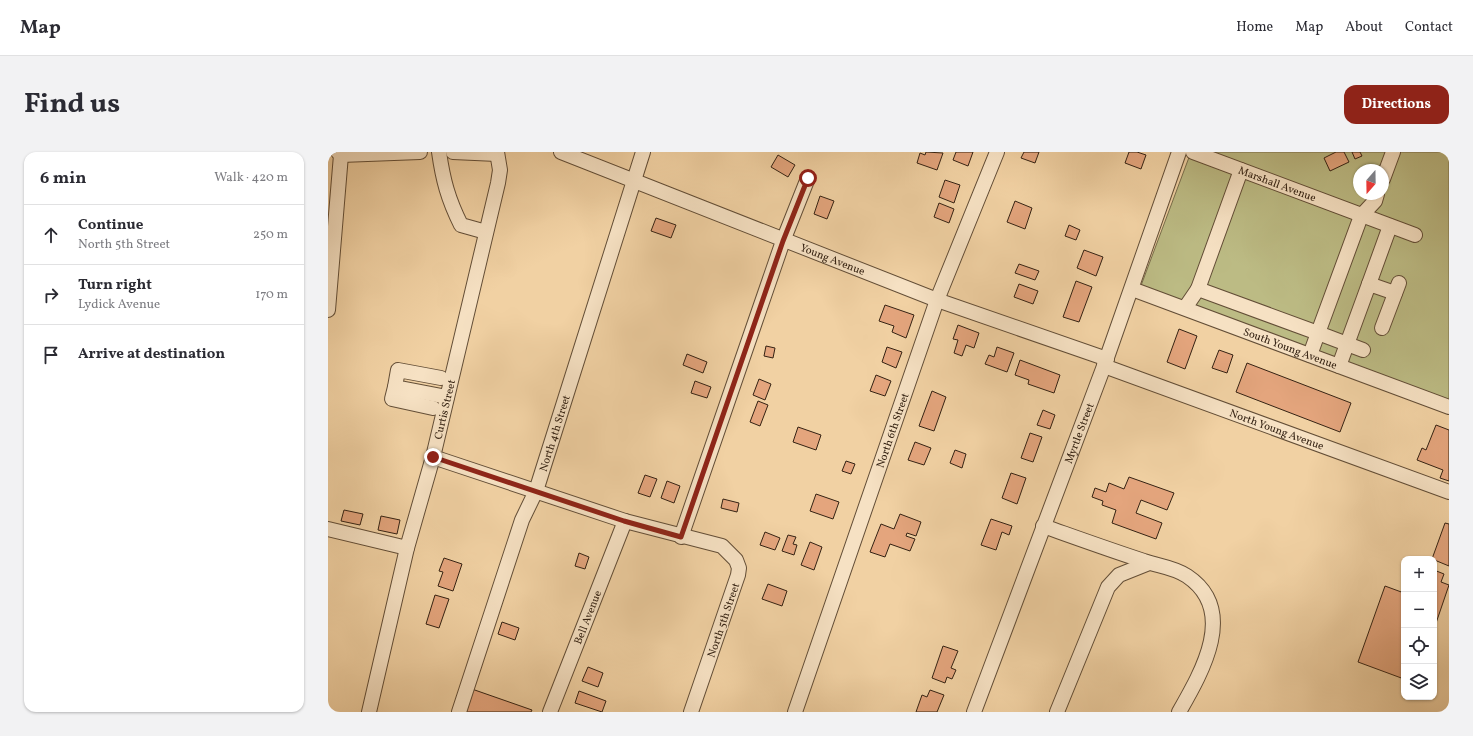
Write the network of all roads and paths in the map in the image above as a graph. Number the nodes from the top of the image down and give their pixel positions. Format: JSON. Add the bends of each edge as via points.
{"nodes":[{"id":1,"x":420,"y":152,"type":"edge"},
{"id":2,"x":439,"y":152,"type":"edge"},
{"id":3,"x":453,"y":152,"type":"edge"},
{"id":4,"x":561,"y":152,"type":"edge"},
{"id":5,"x":643,"y":152,"type":"edge"},
{"id":6,"x":997,"y":152,"type":"edge"},
{"id":7,"x":1180,"y":152,"type":"edge"},
{"id":8,"x":1194,"y":152,"type":"edge"},
{"id":9,"x":1393,"y":152,"type":"edge"},
{"id":10,"x":340,"y":153,"type":"edge"},
{"id":11,"x":497,"y":153,"type":"edge"},
{"id":12,"x":1389,"y":164,"type":"edge"},
{"id":13,"x":1241,"y":170,"type":"junction"},
{"id":14,"x":808,"y":178,"type":"dead end"},
{"id":15,"x":633,"y":180,"type":"junction"},
{"id":16,"x":1375,"y":200,"type":"edge"},
{"id":17,"x":1361,"y":216,"type":"junction"},
{"id":18,"x":1390,"y":226,"type":"junction"},
{"id":19,"x":486,"y":232,"type":"junction"},
{"id":20,"x":1416,"y":236,"type":"dead end"},
{"id":21,"x":783,"y":241,"type":"junction"},
{"id":22,"x":1369,"y":284,"type":"junction"},
{"id":23,"x":1132,"y":289,"type":"junction"},
{"id":24,"x":1198,"y":289,"type":"junction"},
{"id":25,"x":937,"y":300,"type":"junction"},
{"id":26,"x":1185,"y":308,"type":"junction"},
{"id":27,"x":328,"y":310,"type":"edge"},
{"id":28,"x":1382,"y":328,"type":"dead end"},
{"id":29,"x":1318,"y":333,"type":"junction"},
{"id":30,"x":1347,"y":344,"type":"junction"},
{"id":31,"x":1363,"y":350,"type":"dead end"},
{"id":32,"x":1310,"y":355,"type":"junction"},
{"id":33,"x":1106,"y":362,"type":"junction"},
{"id":34,"x":1339,"y":366,"type":"junction"},
{"id":35,"x":441,"y":378,"type":"dead end"},
{"id":36,"x":395,"y":387,"type":"junction"},
{"id":37,"x":447,"y":397,"type":"junction"},
{"id":38,"x":1449,"y":407,"type":"edge"},
{"id":39,"x":433,"y":408,"type":"dead end"},
{"id":40,"x":433,"y":457,"type":"junction"},
{"id":41,"x":536,"y":491,"type":"junction"},
{"id":42,"x":1449,"y":492,"type":"edge"},
{"id":43,"x":624,"y":521,"type":"junction"},
{"id":44,"x":1043,"y":526,"type":"junction"},
{"id":45,"x":328,"y":529,"type":"edge"},
{"id":46,"x":681,"y":537,"type":"junction"},
{"id":47,"x":407,"y":548,"type":"junction"},
{"id":48,"x":1149,"y":563,"type":"junction"},
{"id":49,"x":369,"y":712,"type":"edge"},
{"id":50,"x":459,"y":712,"type":"edge"},
{"id":51,"x":550,"y":712,"type":"edge"},
{"id":52,"x":691,"y":712,"type":"edge"},
{"id":53,"x":795,"y":712,"type":"edge"},
{"id":54,"x":974,"y":712,"type":"edge"},
{"id":55,"x":1056,"y":712,"type":"edge"},
{"id":56,"x":1179,"y":712,"type":"edge"}],
"edges":[{"from":1,"to":10,"type":"street"},
{"from":2,"to":19,"type":"street","via":[[449,201],[461,225]]},
{"from":3,"to":11,"type":"street"},
{"from":4,"to":15,"type":"street","name":"Young Avenue"},
{"from":5,"to":15,"type":"street","name":"North 4th Street"},
{"from":6,"to":25,"type":"street","name":"North 6th Street"},
{"from":7,"to":23,"type":"street","name":"Myrtle Street"},
{"from":8,"to":13,"type":"street","name":"Marshall Avenue"},
{"from":9,"to":12,"type":"street"},
{"from":10,"to":27,"type":"street"},
{"from":11,"to":19,"type":"street","name":"Curtis Street","via":[[500,170]]},
{"from":13,"to":17,"type":"street","name":"Marshall Avenue"},
{"from":13,"to":24,"type":"street"},
{"from":14,"to":21,"type":"street"},
{"from":15,"to":21,"type":"street","name":"Young Avenue"},
{"from":15,"to":41,"type":"street","name":"North 4th Street"},
{"from":16,"to":17,"type":"street"},
{"from":17,"to":18,"type":"street","name":"Marshall Avenue"},
{"from":17,"to":29,"type":"street"},
{"from":18,"to":20,"type":"street","name":"Marshall Avenue"},
{"from":18,"to":22,"type":"street"},
{"from":19,"to":37,"type":"street","name":"Curtis Street"},
{"from":21,"to":25,"type":"street","name":"Young Avenue"},
{"from":21,"to":46,"type":"street"},
{"from":22,"to":28,"type":"street","via":[[1397,288]]},
{"from":22,"to":30,"type":"street"},
{"from":23,"to":26,"type":"street","name":"South Young Avenue"},
{"from":23,"to":33,"type":"street","name":"Myrtle Street"},
{"from":24,"to":26,"type":"street"},
{"from":24,"to":29,"type":"street"},
{"from":25,"to":33,"type":"street","name":"Young Avenue"},
{"from":25,"to":53,"type":"street","name":"North 6th Street"},
{"from":26,"to":32,"type":"street","name":"South Young Avenue"},
{"from":29,"to":30,"type":"street"},
{"from":29,"to":32,"type":"street"},
{"from":30,"to":31,"type":"street"},
{"from":30,"to":34,"type":"street"},
{"from":32,"to":34,"type":"street","name":"South Young Avenue"},
{"from":33,"to":42,"type":"street","name":"North Young Avenue"},
{"from":33,"to":44,"type":"street","name":"Myrtle Street"},
{"from":34,"to":38,"type":"street","name":"South Young Avenue"},
{"from":35,"to":36,"type":"street","via":[[398,370]]},
{"from":36,"to":37,"type":"street"},
{"from":36,"to":39,"type":"street","via":[[392,399]]},
{"from":37,"to":40,"type":"street","name":"Curtis Street"},
{"from":40,"to":41,"type":"street"},
{"from":40,"to":47,"type":"street","name":"Curtis Street"},
{"from":41,"to":43,"type":"street"},
{"from":41,"to":50,"type":"street","name":"North 4th Street","via":[[522,520]]},
{"from":43,"to":46,"type":"street"},
{"from":43,"to":51,"type":"street","name":"Bell Avenue"},
{"from":44,"to":48,"type":"street"},
{"from":44,"to":54,"type":"street","name":"Myrtle Street"},
{"from":45,"to":47,"type":"street"},
{"from":46,"to":52,"type":"street","name":"North 5th Street","via":[[722,546],[736,560],[739,568]]},
{"from":47,"to":49,"type":"street","name":"Curtis Street"},
{"from":48,"to":55,"type":"street","via":[[1119,575],[1108,587]]},
{"from":48,"to":56,"type":"street","via":[[1171,568],[1186,575],[1197,584],[1212,610],[1214,624],[1208,654]]}]}
